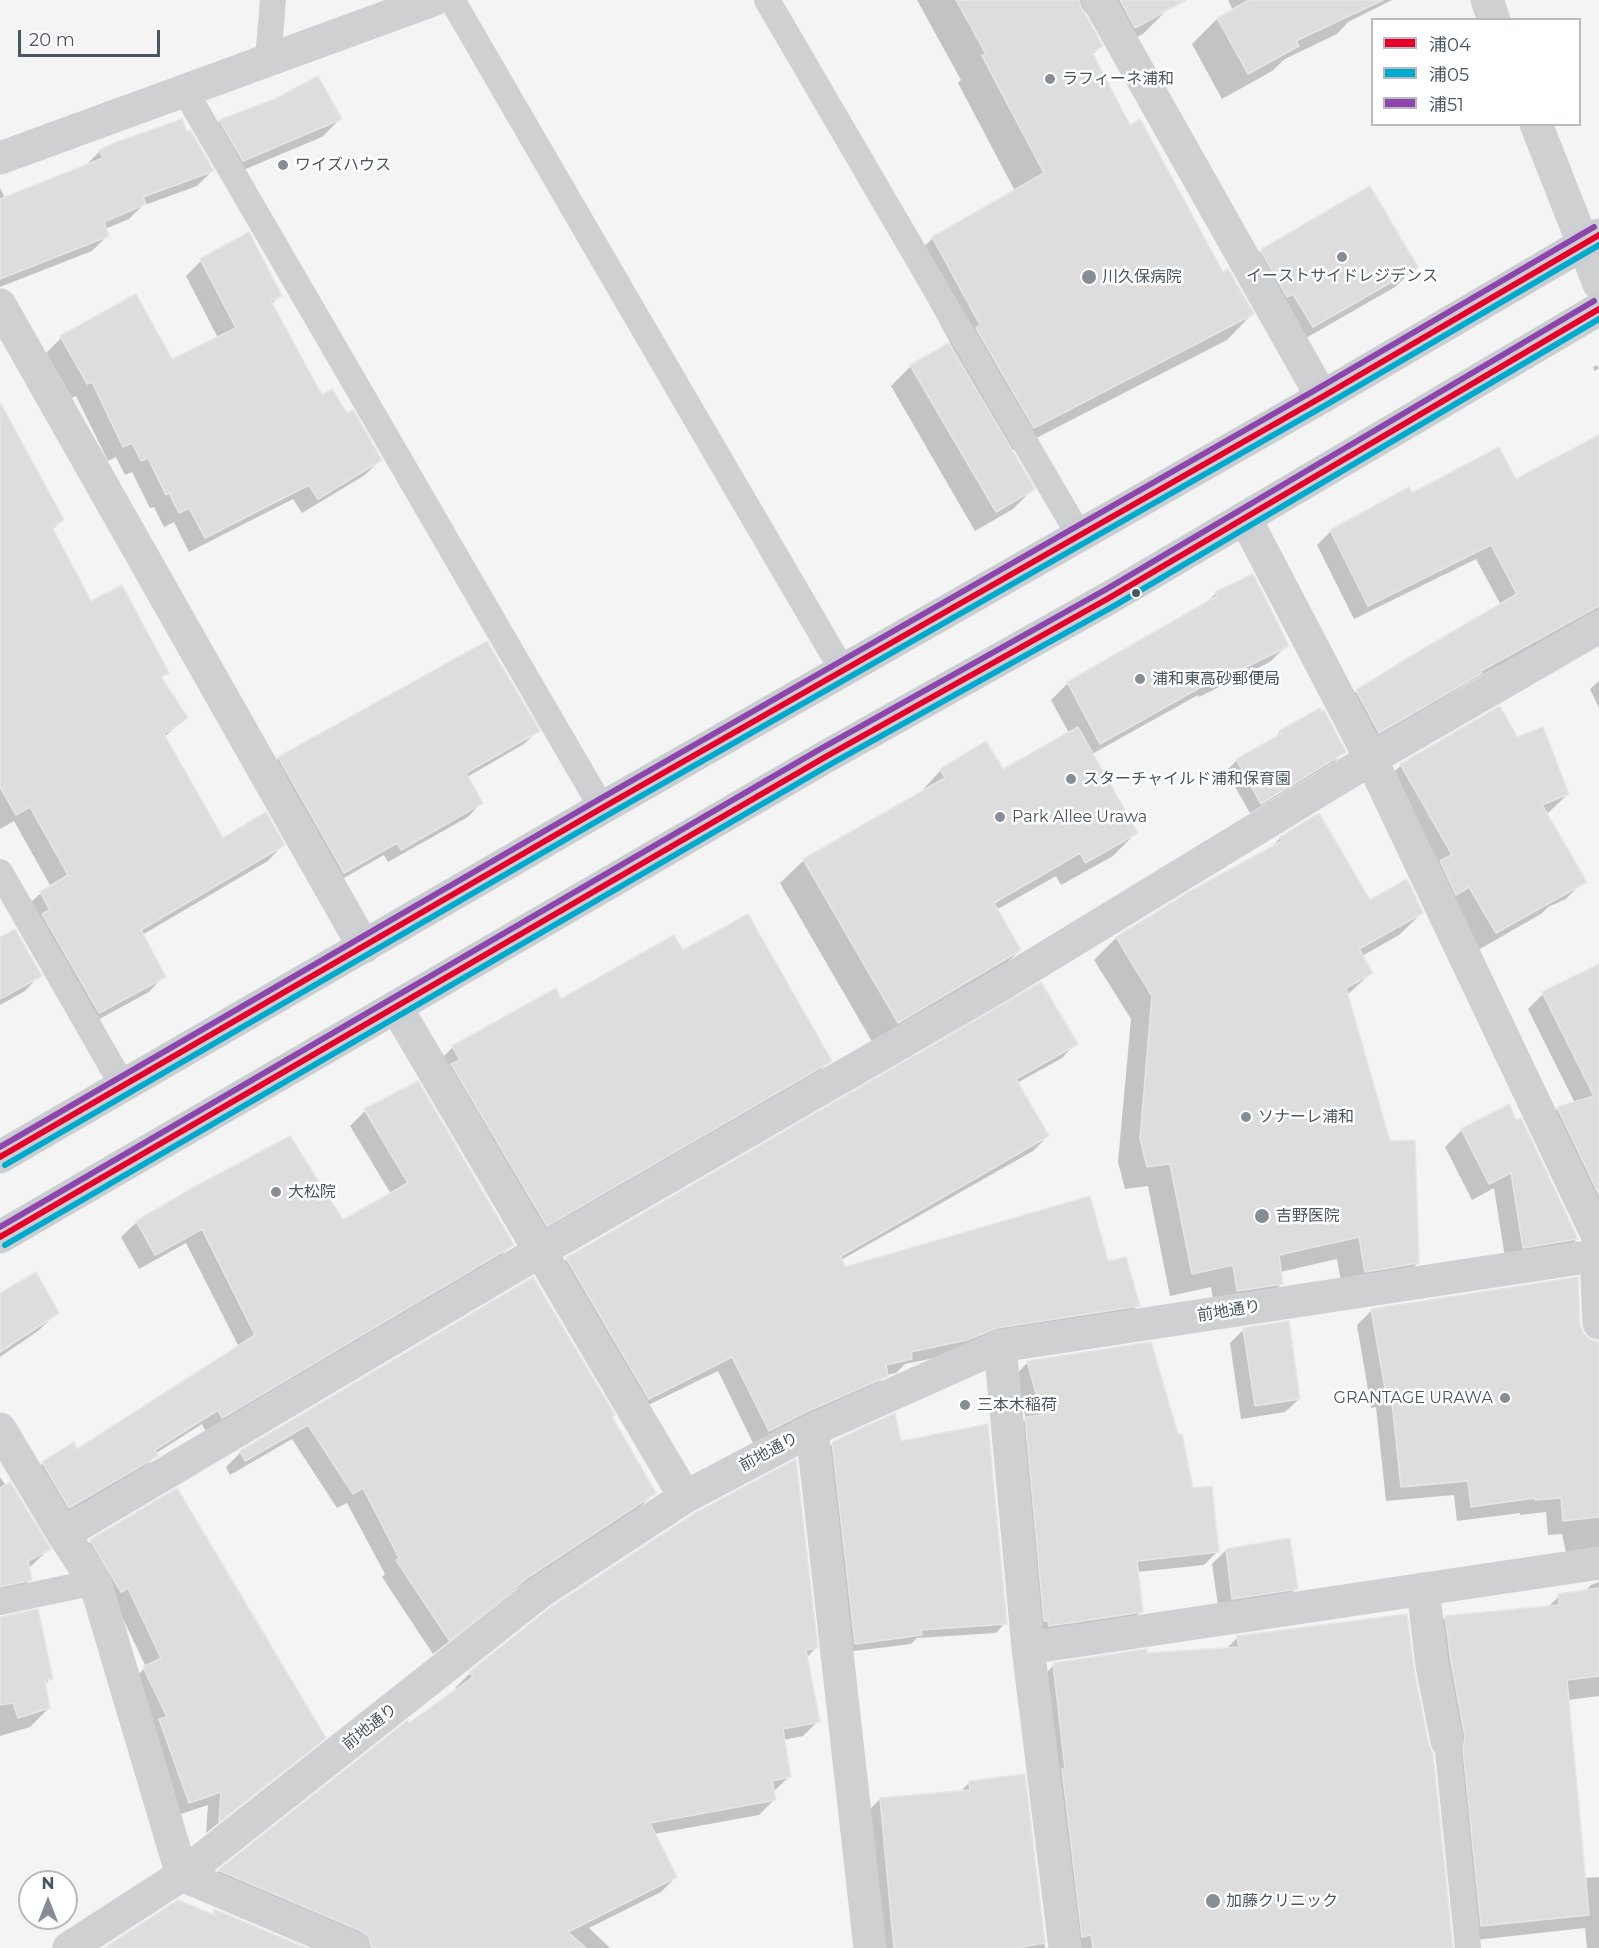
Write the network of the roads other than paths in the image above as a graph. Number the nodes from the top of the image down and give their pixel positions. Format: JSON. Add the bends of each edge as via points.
{"nodes":[{"id":1,"x":273,"y":0,"type":"edge"},
{"id":2,"x":433,"y":0,"type":"edge"},
{"id":3,"x":452,"y":0,"type":"edge"},
{"id":4,"x":767,"y":0,"type":"edge"},
{"id":5,"x":1098,"y":0,"type":"edge"},
{"id":6,"x":1487,"y":0,"type":"edge"},
{"id":7,"x":1493,"y":18,"type":"edge"},
{"id":8,"x":268,"y":60,"type":"junction"},
{"id":9,"x":185,"y":91,"type":"junction"},
{"id":10,"x":1537,"y":126,"type":"edge"},
{"id":11,"x":0,"y":158,"type":"edge"},
{"id":12,"x":1591,"y":240,"type":"edge"},
{"id":13,"x":1599,"y":284,"type":"edge"},
{"id":14,"x":0,"y":305,"type":"edge"},
{"id":15,"x":1599,"y":309,"type":"edge"},
{"id":16,"x":1322,"y":397,"type":"junction"},
{"id":17,"x":1245,"y":518,"type":"junction"},
{"id":18,"x":1079,"y":535,"type":"junction"},
{"id":19,"x":1599,"y":627,"type":"edge"},
{"id":20,"x":843,"y":671,"type":"junction"},
{"id":21,"x":1371,"y":759,"type":"junction"},
{"id":22,"x":602,"y":808,"type":"junction"},
{"id":23,"x":0,"y":872,"type":"edge"},
{"id":24,"x":364,"y":947,"type":"junction"},
{"id":25,"x":396,"y":1007,"type":"junction"},
{"id":26,"x":123,"y":1086,"type":"junction"},
{"id":27,"x":0,"y":1157,"type":"edge"},
{"id":28,"x":0,"y":1237,"type":"edge"},
{"id":29,"x":542,"y":1250,"type":"junction"},
{"id":30,"x":1598,"y":1250,"type":"edge"},
{"id":31,"x":1599,"y":1323,"type":"edge"},
{"id":32,"x":1000,"y":1346,"type":"junction"},
{"id":33,"x":0,"y":1429,"type":"edge"},
{"id":34,"x":813,"y":1430,"type":"junction"},
{"id":35,"x":685,"y":1497,"type":"junction"},
{"id":36,"x":63,"y":1534,"type":"junction"},
{"id":37,"x":1599,"y":1563,"type":"edge"},
{"id":38,"x":95,"y":1582,"type":"junction"},
{"id":39,"x":1423,"y":1589,"type":"junction"},
{"id":40,"x":0,"y":1602,"type":"edge"},
{"id":41,"x":1028,"y":1648,"type":"junction"},
{"id":42,"x":1447,"y":1741,"type":"joint"},
{"id":43,"x":182,"y":1875,"type":"junction"},
{"id":44,"x":69,"y":1948,"type":"edge"},
{"id":45,"x":354,"y":1948,"type":"edge"},
{"id":46,"x":870,"y":1948,"type":"edge"},
{"id":47,"x":1065,"y":1948,"type":"edge"},
{"id":48,"x":1468,"y":1948,"type":"edge"}],
"edges":[{"from":1,"to":8,"type":"lane"},
{"from":2,"to":8,"type":"street"},
{"from":3,"to":20,"type":"lane"},
{"from":4,"to":18,"type":"lane"},
{"from":5,"to":16,"type":"street"},
{"from":6,"to":7,"type":"street"},
{"from":8,"to":9,"type":"street"},
{"from":9,"to":11,"type":"street"},
{"from":9,"to":22,"type":"lane"},
{"from":10,"to":12,"type":"street"},
{"from":12,"to":13,"type":"street"},
{"from":12,"to":16,"type":"main road"},
{"from":14,"to":24,"type":"street"},
{"from":15,"to":17,"type":"main road"},
{"from":16,"to":18,"type":"main road"},
{"from":17,"to":21,"type":"street"},
{"from":17,"to":25,"type":"main road"},
{"from":18,"to":20,"type":"main road"},
{"from":19,"to":21,"type":"street"},
{"from":20,"to":22,"type":"main road"},
{"from":21,"to":29,"type":"street","via":[[999,986]]},
{"from":21,"to":30,"type":"street"},
{"from":22,"to":24,"type":"main road"},
{"from":23,"to":26,"type":"lane"},
{"from":24,"to":26,"type":"main road"},
{"from":25,"to":28,"type":"main road"},
{"from":25,"to":29,"type":"street"},
{"from":26,"to":27,"type":"main road"},
{"from":29,"to":35,"type":"street"},
{"from":29,"to":36,"type":"street"},
{"from":30,"to":31,"type":"street"},
{"from":30,"to":32,"type":"street","name":"前地通り"},
{"from":32,"to":34,"type":"street","name":"前地通り"},
{"from":32,"to":41,"type":"street"},
{"from":33,"to":36,"type":"street"},
{"from":34,"to":35,"type":"street","name":"前地通り"},
{"from":34,"to":46,"type":"street"},
{"from":35,"to":43,"type":"street","name":"前地通り","via":[[540,1592]]},
{"from":36,"to":38,"type":"street"},
{"from":37,"to":39,"type":"street"},
{"from":38,"to":40,"type":"lane"},
{"from":38,"to":43,"type":"street"},
{"from":39,"to":41,"type":"street"},
{"from":39,"to":42,"type":"street"},
{"from":41,"to":47,"type":"street"},
{"from":42,"to":48,"type":"lane"},
{"from":43,"to":44,"type":"street","name":"前地通り"},
{"from":43,"to":45,"type":"street"}]}
